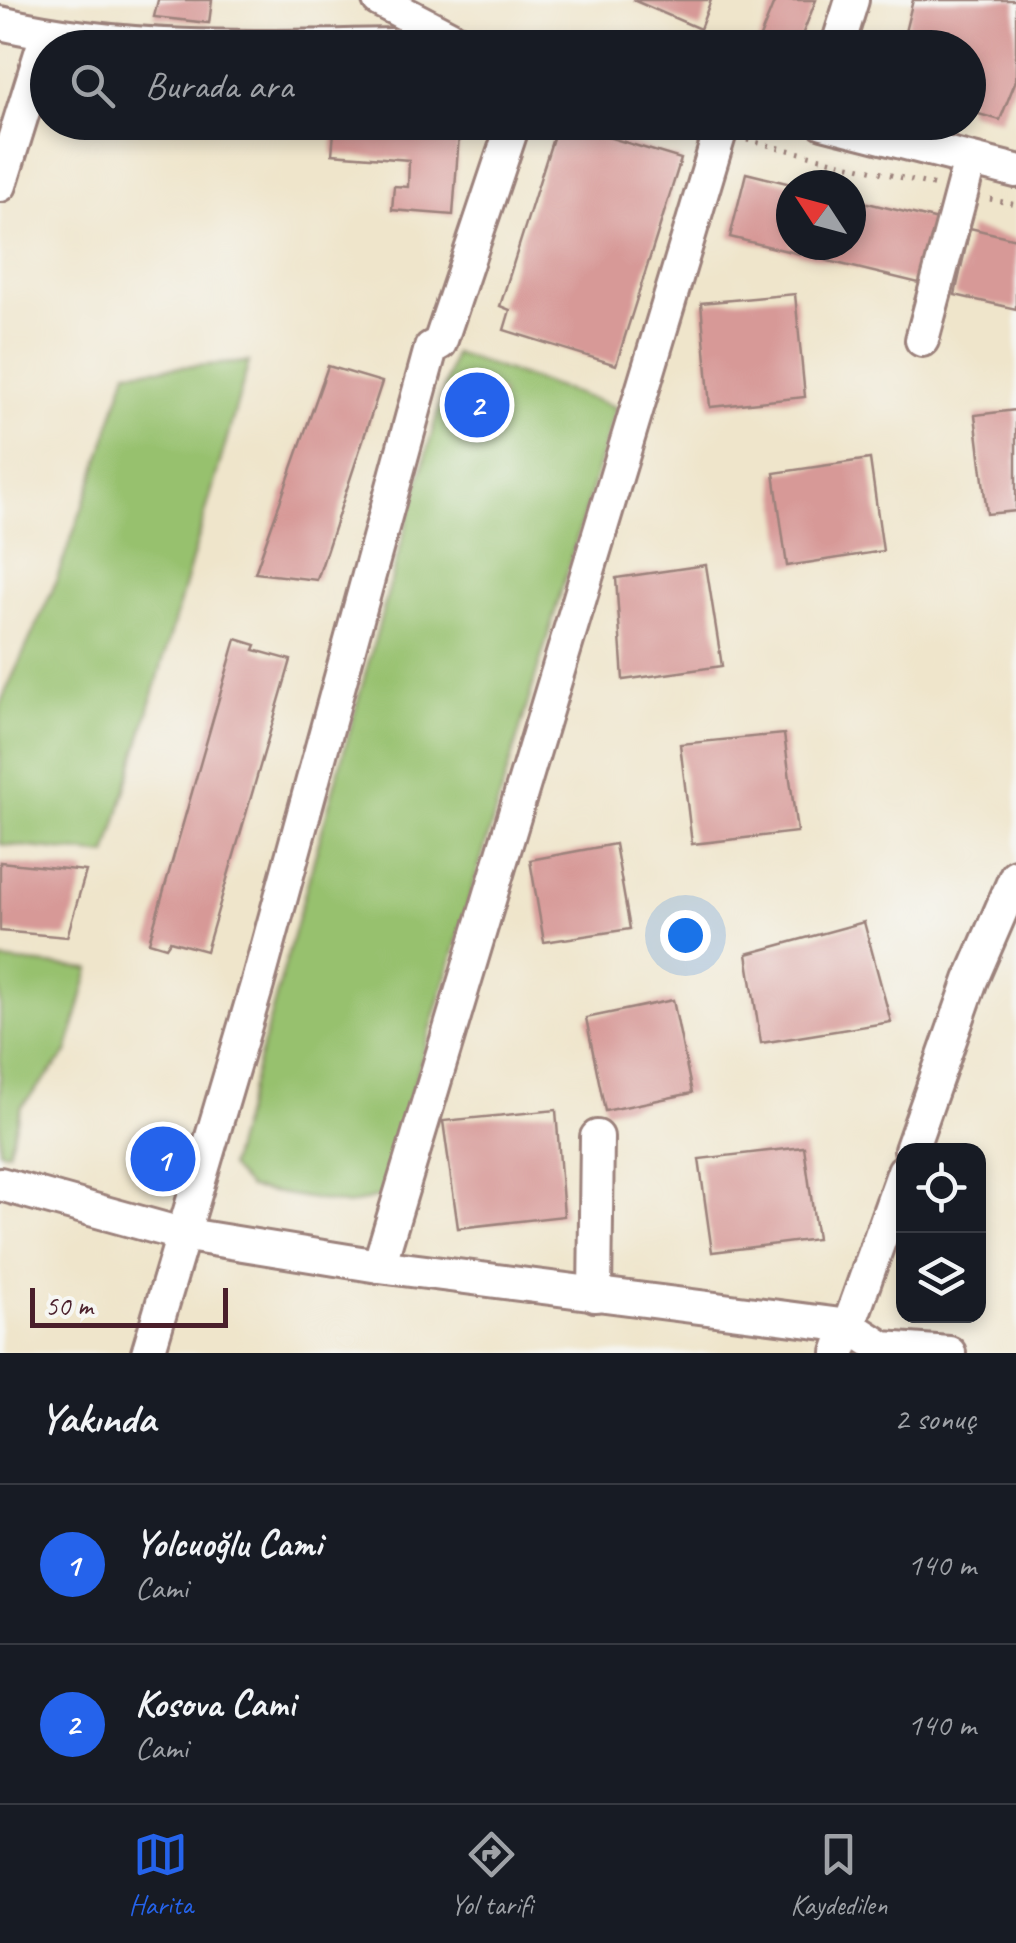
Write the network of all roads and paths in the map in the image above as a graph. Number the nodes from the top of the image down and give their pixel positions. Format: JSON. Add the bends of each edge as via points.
{"nodes":[{"id":1,"x":379,"y":0,"type":"edge"},
{"id":2,"x":852,"y":0,"type":"edge"},
{"id":3,"x":0,"y":22,"type":"edge"},
{"id":4,"x":31,"y":30,"type":"edge"},
{"id":5,"x":437,"y":30,"type":"edge"},
{"id":6,"x":843,"y":30,"type":"edge"},
{"id":7,"x":30,"y":89,"type":"edge"},
{"id":8,"x":508,"y":140,"type":"edge"},
{"id":9,"x":718,"y":140,"type":"edge"},
{"id":10,"x":767,"y":140,"type":"edge"},
{"id":11,"x":893,"y":140,"type":"edge"},
{"id":12,"x":970,"y":160,"type":"junction"},
{"id":13,"x":1016,"y":171,"type":"edge"},
{"id":14,"x":0,"y":185,"type":"edge"},
{"id":15,"x":962,"y":192,"type":"junction"},
{"id":16,"x":1016,"y":205,"type":"edge"},
{"id":17,"x":922,"y":340,"type":"dead end"},
{"id":18,"x":1016,"y":876,"type":"edge"},
{"id":19,"x":597,"y":1137,"type":"dead end"},
{"id":20,"x":913,"y":1143,"type":"edge"},
{"id":21,"x":0,"y":1184,"type":"edge"},
{"id":22,"x":896,"y":1194,"type":"edge"},
{"id":23,"x":181,"y":1234,"type":"junction"},
{"id":24,"x":379,"y":1266,"type":"junction"},
{"id":25,"x":595,"y":1295,"type":"junction"},
{"id":26,"x":844,"y":1340,"type":"edge"},
{"id":27,"x":148,"y":1353,"type":"edge"},
{"id":28,"x":949,"y":1353,"type":"edge"}],
"edges":[{"from":1,"to":5,"type":"street"},
{"from":2,"to":6,"type":"street"},
{"from":3,"to":4,"type":"street"},
{"from":7,"to":14,"type":"street"},
{"from":8,"to":23,"type":"street","via":[[440,342],[431,348]]},
{"from":9,"to":24,"type":"street"},
{"from":10,"to":15,"type":"path"},
{"from":11,"to":12,"type":"street"},
{"from":12,"to":13,"type":"street"},
{"from":12,"to":15,"type":"street"},
{"from":15,"to":16,"type":"path"},
{"from":15,"to":17,"type":"street"},
{"from":18,"to":20,"type":"street"},
{"from":19,"to":25,"type":"street"},
{"from":21,"to":23,"type":"street"},
{"from":22,"to":26,"type":"street"},
{"from":23,"to":24,"type":"street"},
{"from":23,"to":27,"type":"street"},
{"from":24,"to":25,"type":"street"},
{"from":25,"to":26,"type":"street"},
{"from":26,"to":28,"type":"street"}]}
